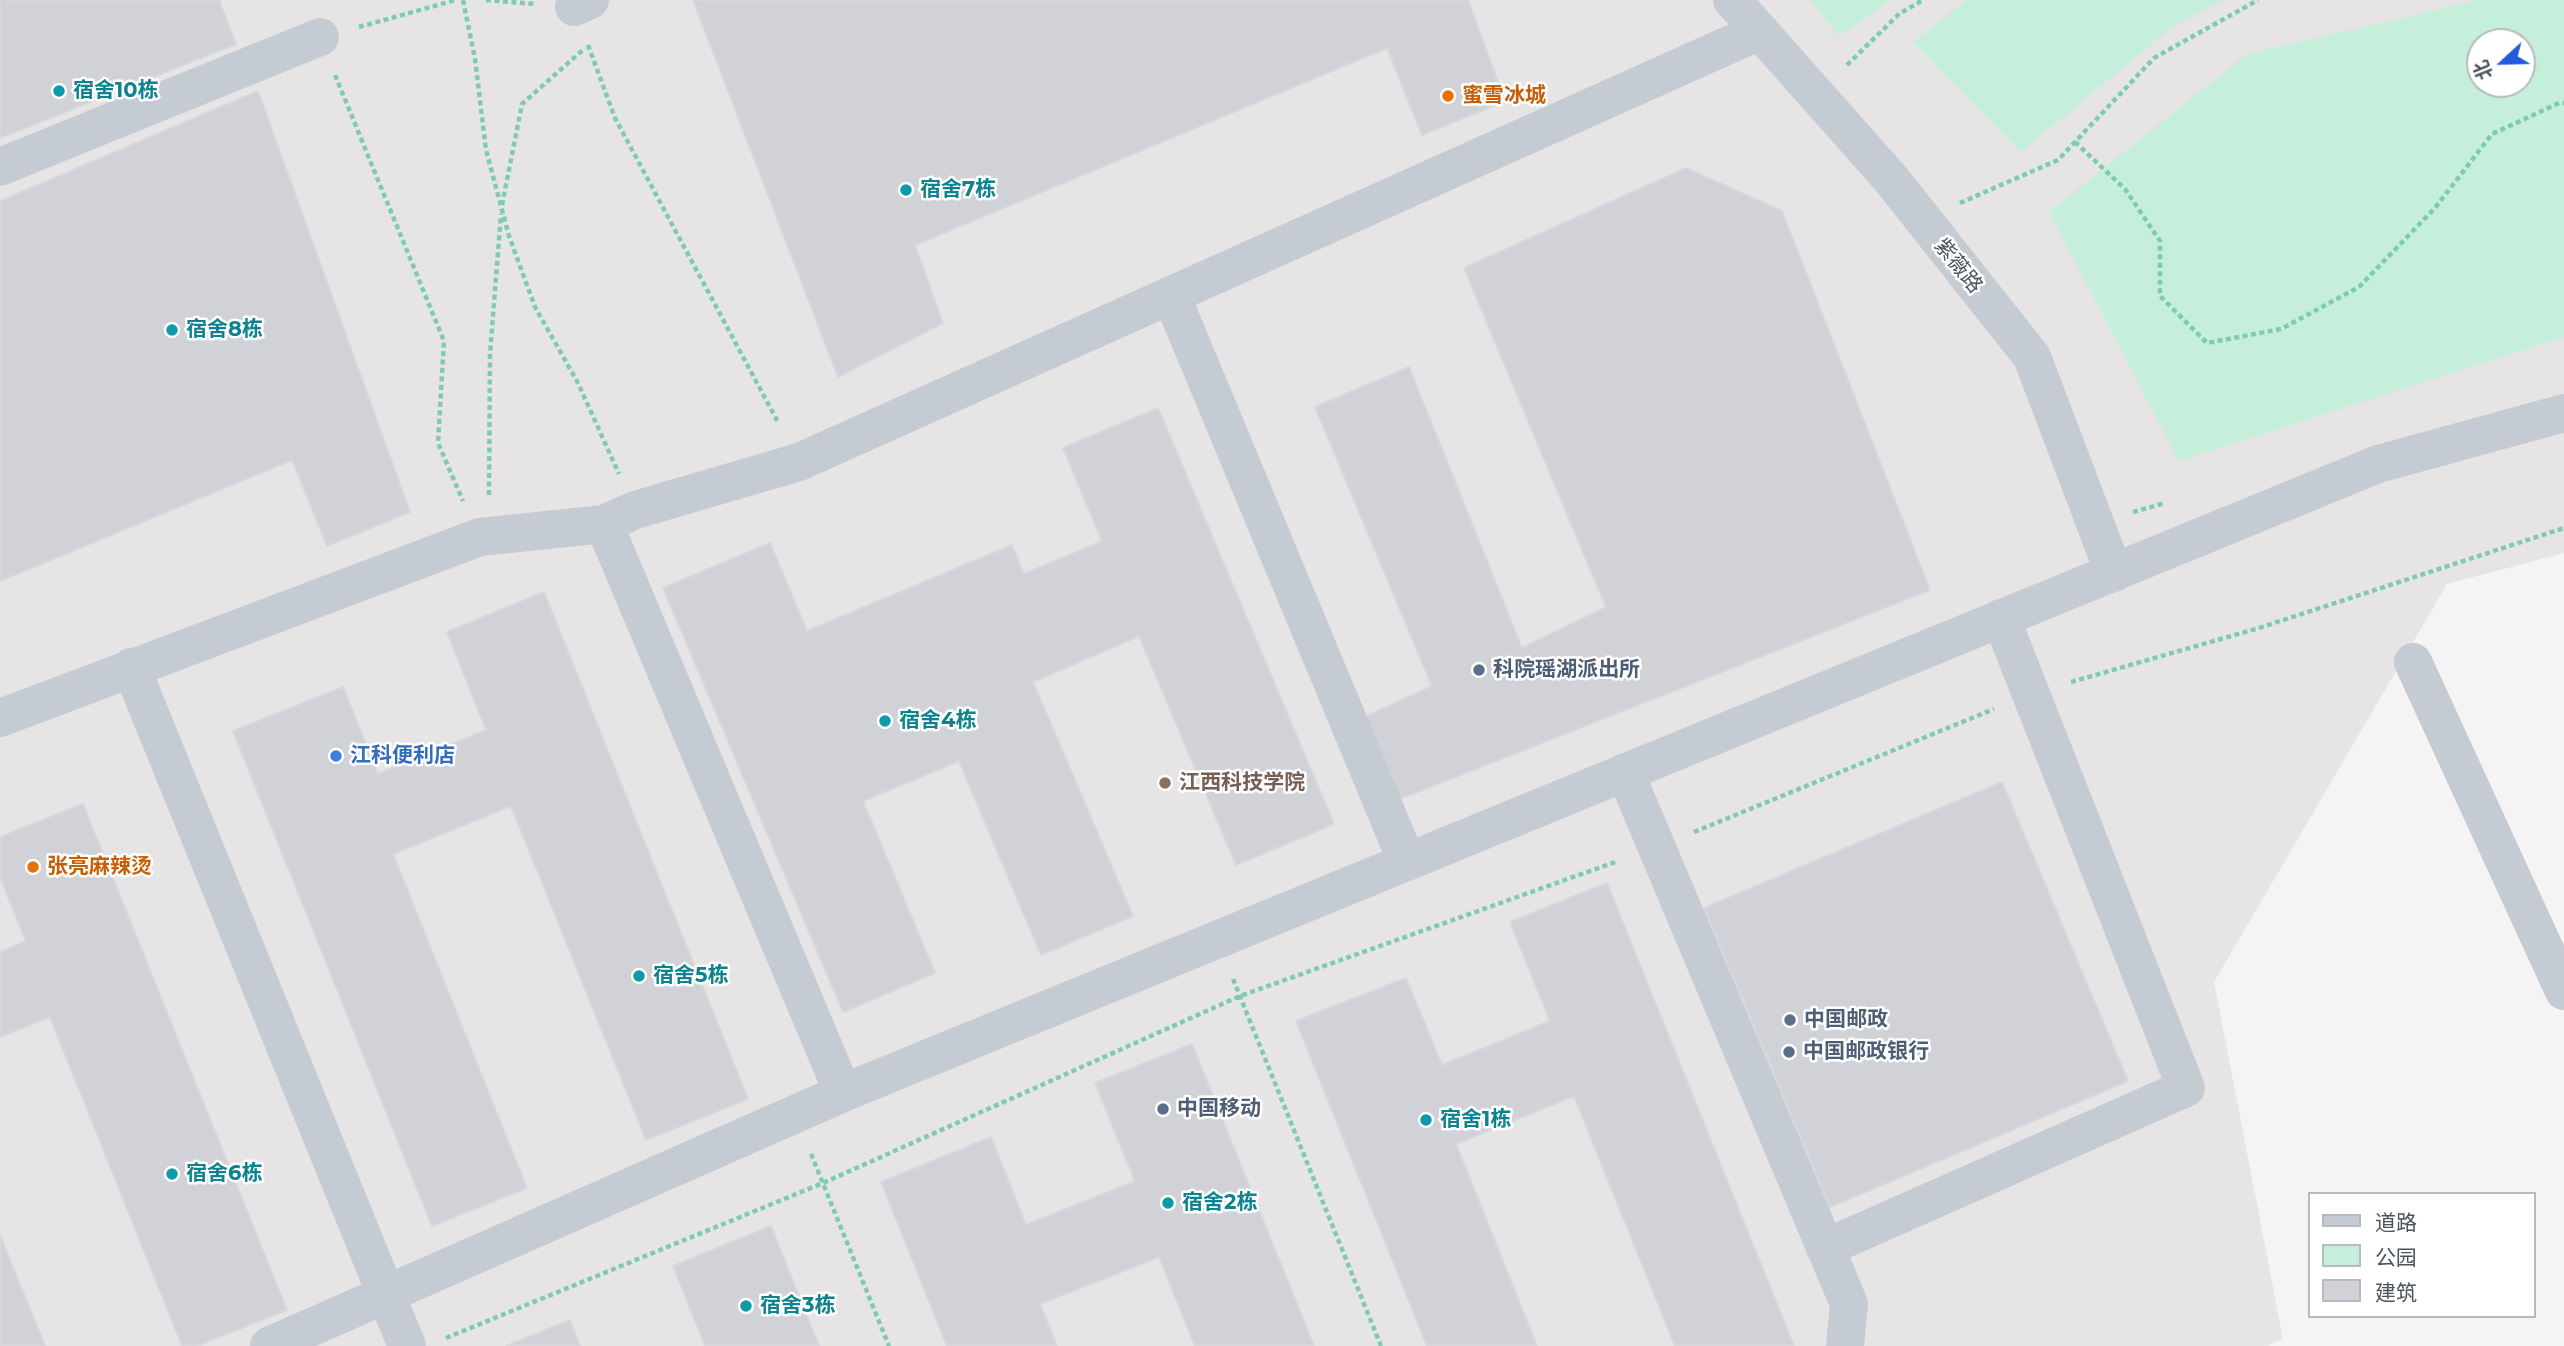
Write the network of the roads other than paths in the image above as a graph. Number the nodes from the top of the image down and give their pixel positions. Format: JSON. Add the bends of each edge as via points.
{"nodes":[{"id":1,"x":1732,"y":0,"type":"edge"},
{"id":2,"x":1760,"y":31,"type":"junction"},
{"id":3,"x":320,"y":37,"type":"road end"},
{"id":4,"x":0,"y":167,"type":"edge"},
{"id":5,"x":1171,"y":295,"type":"junction"},
{"id":6,"x":2564,"y":413,"type":"edge"},
{"id":7,"x":620,"y":517,"type":"junction"},
{"id":8,"x":2114,"y":573,"type":"junction"},
{"id":9,"x":2001,"y":618,"type":"junction"},
{"id":10,"x":2413,"y":662,"type":"dead end"},
{"id":11,"x":131,"y":667,"type":"junction"},
{"id":12,"x":0,"y":718,"type":"edge"},
{"id":13,"x":1625,"y":772,"type":"junction"},
{"id":14,"x":1407,"y":862,"type":"junction"},
{"id":15,"x":2564,"y":991,"type":"edge"},
{"id":16,"x":843,"y":1093,"type":"junction"},
{"id":17,"x":1825,"y":1248,"type":"junction"},
{"id":18,"x":387,"y":1294,"type":"junction"},
{"id":19,"x":423,"y":1343,"type":"edge"},
{"id":20,"x":269,"y":1346,"type":"edge"},
{"id":21,"x":1844,"y":1346,"type":"edge"}],
"edges":[{"from":1,"to":2,"type":"street","name":"紫薇路"},
{"from":2,"to":5,"type":"street"},
{"from":2,"to":8,"type":"street","name":"紫薇路","via":[[1891,179],[2032,357]]},
{"from":3,"to":4,"type":"street"},
{"from":5,"to":7,"type":"street","via":[[799,462]]},
{"from":5,"to":14,"type":"street"},
{"from":6,"to":8,"type":"street","via":[[2378,464]]},
{"from":7,"to":11,"type":"street","via":[[480,537]]},
{"from":7,"to":16,"type":"street"},
{"from":8,"to":9,"type":"street"},
{"from":9,"to":13,"type":"street"},
{"from":9,"to":17,"type":"street","via":[[2186,1088]]},
{"from":10,"to":15,"type":"street"},
{"from":11,"to":12,"type":"street"},
{"from":11,"to":18,"type":"street"},
{"from":13,"to":14,"type":"street"},
{"from":13,"to":17,"type":"street"},
{"from":14,"to":16,"type":"street"},
{"from":16,"to":18,"type":"street"},
{"from":17,"to":21,"type":"street","via":[[1849,1304]]},
{"from":18,"to":19,"type":"street"},
{"from":18,"to":20,"type":"street"}]}
